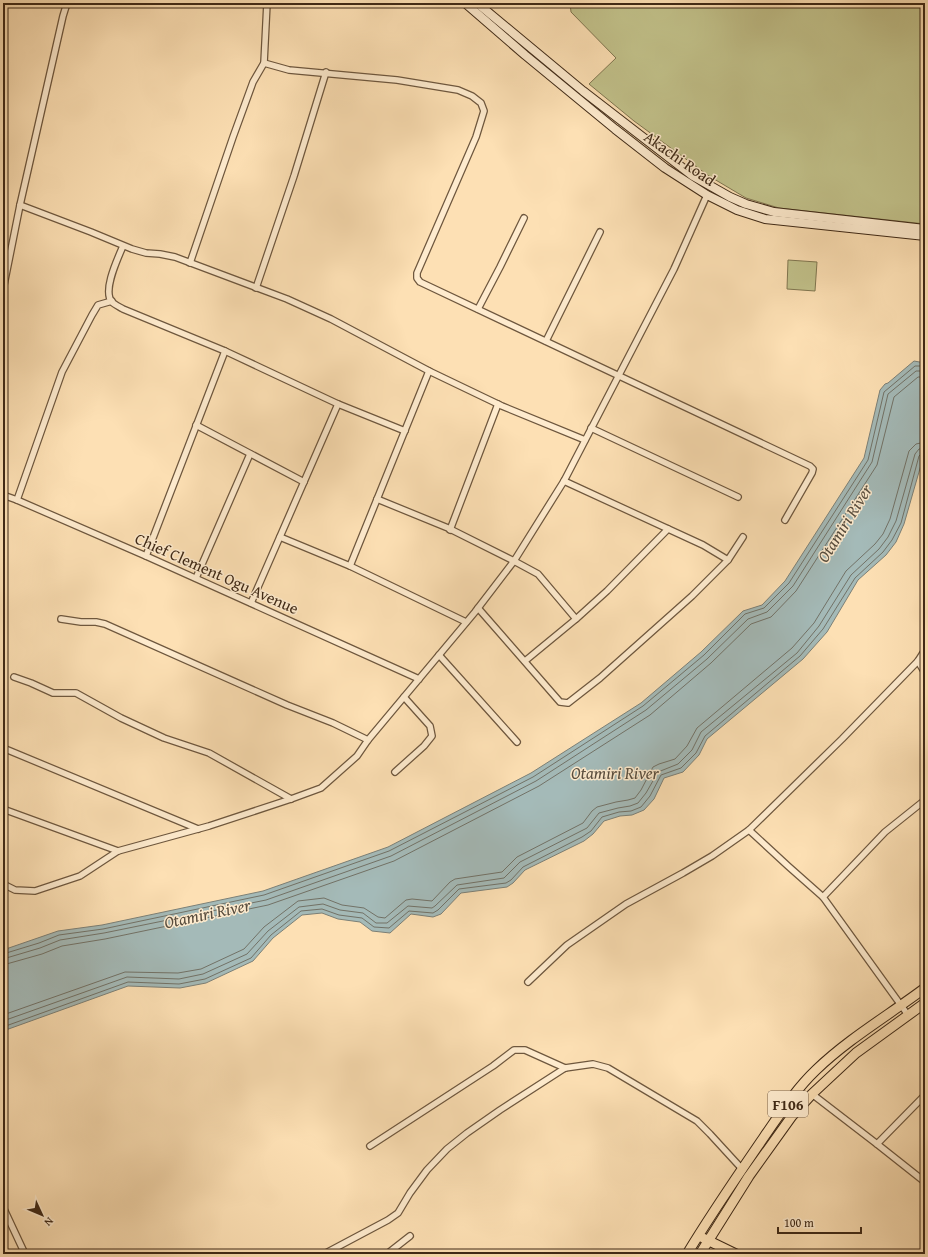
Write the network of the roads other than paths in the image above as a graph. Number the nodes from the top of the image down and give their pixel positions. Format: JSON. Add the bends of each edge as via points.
{"nodes":[{"id":1,"x":68,"y":3,"type":"edge"},
{"id":2,"x":267,"y":3,"type":"edge"},
{"id":3,"x":465,"y":3,"type":"edge"},
{"id":4,"x":477,"y":3,"type":"edge"},
{"id":5,"x":532,"y":3,"type":"edge"},
{"id":6,"x":654,"y":3,"type":"edge"},
{"id":7,"x":264,"y":63,"type":"junction"},
{"id":8,"x":326,"y":72,"type":"junction"},
{"id":9,"x":707,"y":195,"type":"junction"},
{"id":10,"x":20,"y":205,"type":"junction"},
{"id":11,"x":524,"y":218,"type":"dead end"},
{"id":12,"x":925,"y":229,"type":"edge"},
{"id":13,"x":600,"y":232,"type":"dead end"},
{"id":14,"x":925,"y":236,"type":"edge"},
{"id":15,"x":123,"y":246,"type":"junction"},
{"id":16,"x":190,"y":263,"type":"junction"},
{"id":17,"x":256,"y":288,"type":"junction"},
{"id":18,"x":3,"y":290,"type":"edge"},
{"id":19,"x":112,"y":301,"type":"junction"},
{"id":20,"x":478,"y":309,"type":"junction"},
{"id":21,"x":546,"y":341,"type":"junction"},
{"id":22,"x":225,"y":352,"type":"junction"},
{"id":23,"x":429,"y":371,"type":"junction"},
{"id":24,"x":618,"y":376,"type":"junction"},
{"id":25,"x":338,"y":404,"type":"junction"},
{"id":26,"x":498,"y":404,"type":"junction"},
{"id":27,"x":196,"y":425,"type":"junction"},
{"id":28,"x":591,"y":428,"type":"junction"},
{"id":29,"x":404,"y":431,"type":"junction"},
{"id":30,"x":585,"y":440,"type":"junction"},
{"id":31,"x":250,"y":454,"type":"junction"},
{"id":32,"x":564,"y":481,"type":"junction"},
{"id":33,"x":304,"y":482,"type":"junction"},
{"id":34,"x":3,"y":495,"type":"edge"},
{"id":35,"x":738,"y":497,"type":"dead end"},
{"id":36,"x":377,"y":498,"type":"junction"},
{"id":37,"x":17,"y":500,"type":"junction"},
{"id":38,"x":785,"y":520,"type":"dead end"},
{"id":39,"x":668,"y":529,"type":"junction"},
{"id":40,"x":450,"y":530,"type":"junction"},
{"id":41,"x":280,"y":537,"type":"junction"},
{"id":42,"x":743,"y":538,"type":"dead end"},
{"id":43,"x":146,"y":556,"type":"junction"},
{"id":44,"x":728,"y":560,"type":"junction"},
{"id":45,"x":514,"y":561,"type":"junction"},
{"id":46,"x":350,"y":566,"type":"junction"},
{"id":47,"x":196,"y":578,"type":"junction"},
{"id":48,"x":251,"y":603,"type":"junction"},
{"id":49,"x":478,"y":608,"type":"junction"},
{"id":50,"x":61,"y":619,"type":"dead end"},
{"id":51,"x":576,"y":619,"type":"junction"},
{"id":52,"x":466,"y":622,"type":"junction"},
{"id":53,"x":925,"y":650,"type":"edge"},
{"id":54,"x":439,"y":655,"type":"junction"},
{"id":55,"x":918,"y":660,"type":"junction"},
{"id":56,"x":525,"y":661,"type":"junction"},
{"id":57,"x":925,"y":673,"type":"edge"},
{"id":58,"x":14,"y":677,"type":"dead end"},
{"id":59,"x":419,"y":679,"type":"junction"},
{"id":60,"x":404,"y":697,"type":"junction"},
{"id":61,"x":368,"y":740,"type":"junction"},
{"id":62,"x":517,"y":742,"type":"dead end"},
{"id":63,"x":3,"y":748,"type":"edge"},
{"id":64,"x":395,"y":772,"type":"dead end"},
{"id":65,"x":291,"y":800,"type":"junction"},
{"id":66,"x":925,"y":800,"type":"edge"},
{"id":67,"x":3,"y":809,"type":"edge"},
{"id":68,"x":198,"y":829,"type":"junction"},
{"id":69,"x":749,"y":830,"type":"junction"},
{"id":70,"x":118,"y":851,"type":"junction"},
{"id":71,"x":3,"y":884,"type":"edge"},
{"id":72,"x":823,"y":897,"type":"junction"},
{"id":73,"x":528,"y":982,"type":"dead end"},
{"id":74,"x":925,"y":988,"type":"edge"},
{"id":75,"x":925,"y":1003,"type":"edge"},
{"id":76,"x":901,"y":1006,"type":"junction"},
{"id":77,"x":908,"y":1015,"type":"junction"},
{"id":78,"x":565,"y":1068,"type":"junction"},
{"id":79,"x":812,"y":1094,"type":"junction"},
{"id":80,"x":925,"y":1095,"type":"edge"},
{"id":81,"x":877,"y":1144,"type":"junction"},
{"id":82,"x":370,"y":1146,"type":"dead end"},
{"id":83,"x":746,"y":1173,"type":"junction"},
{"id":84,"x":925,"y":1182,"type":"edge"},
{"id":85,"x":3,"y":1208,"type":"edge"},
{"id":86,"x":410,"y":1236,"type":"dead end"},
{"id":87,"x":699,"y":1236,"type":"junction"},
{"id":88,"x":709,"y":1240,"type":"junction"},
{"id":89,"x":692,"y":1246,"type":"junction"},
{"id":90,"x":704,"y":1253,"type":"edge"},
{"id":91,"x":25,"y":1254,"type":"edge"},
{"id":92,"x":324,"y":1254,"type":"edge"},
{"id":93,"x":387,"y":1254,"type":"edge"},
{"id":94,"x":688,"y":1254,"type":"edge"},
{"id":95,"x":736,"y":1254,"type":"edge"}],
"edges":[{"from":1,"to":10,"type":"street"},
{"from":2,"to":7,"type":"street"},
{"from":3,"to":9,"type":"main road","name":"Akachi Road","via":[[615,129],[665,168]]},
{"from":4,"to":12,"type":"main road","name":"Akachi Road","via":[[583,91],[692,176],[730,197],[774,212]]},
{"from":5,"to":6,"type":"street"},
{"from":7,"to":8,"type":"street","via":[[289,70]]},
{"from":7,"to":16,"type":"street","via":[[253,82],[235,130]]},
{"from":8,"to":17,"type":"street"},
{"from":8,"to":20,"type":"street","via":[[458,90],[481,103],[484,111],[476,137],[417,273],[420,282]]},
{"from":9,"to":14,"type":"main road","name":"Akachi Road","via":[[738,210],[765,219]]},
{"from":9,"to":24,"type":"street","via":[[674,269]]},
{"from":10,"to":15,"type":"street"},
{"from":10,"to":18,"type":"street"},
{"from":11,"to":20,"type":"street"},
{"from":13,"to":21,"type":"street"},
{"from":15,"to":16,"type":"street","via":[[146,253],[175,257]]},
{"from":15,"to":19,"type":"street","via":[[108,293]]},
{"from":16,"to":17,"type":"street"},
{"from":17,"to":23,"type":"street","via":[[331,319]]},
{"from":19,"to":22,"type":"street","via":[[123,309]]},
{"from":19,"to":37,"type":"street","via":[[98,305],[62,372]]},
{"from":20,"to":21,"type":"street"},
{"from":21,"to":24,"type":"street"},
{"from":22,"to":25,"type":"street"},
{"from":22,"to":27,"type":"street"},
{"from":23,"to":26,"type":"street"},
{"from":23,"to":29,"type":"street"},
{"from":24,"to":28,"type":"street"},
{"from":24,"to":38,"type":"street","via":[[813,469]]},
{"from":25,"to":29,"type":"street"},
{"from":25,"to":33,"type":"street"},
{"from":26,"to":30,"type":"street"},
{"from":26,"to":40,"type":"street"},
{"from":27,"to":31,"type":"street"},
{"from":27,"to":43,"type":"street"},
{"from":28,"to":30,"type":"street"},
{"from":28,"to":35,"type":"street"},
{"from":29,"to":36,"type":"street"},
{"from":30,"to":32,"type":"street"},
{"from":31,"to":33,"type":"street"},
{"from":31,"to":47,"type":"street"},
{"from":32,"to":39,"type":"street"},
{"from":32,"to":45,"type":"street"},
{"from":33,"to":41,"type":"street"},
{"from":34,"to":37,"type":"street","name":"Chief Clement Ogu Avenue"},
{"from":36,"to":40,"type":"street"},
{"from":36,"to":46,"type":"street"},
{"from":37,"to":43,"type":"street","name":"Chief Clement Ogu Avenue"},
{"from":39,"to":44,"type":"street"},
{"from":39,"to":51,"type":"street"},
{"from":40,"to":45,"type":"street"},
{"from":41,"to":46,"type":"street"},
{"from":41,"to":48,"type":"street"},
{"from":42,"to":44,"type":"street"},
{"from":43,"to":47,"type":"street","name":"Chief Clement Ogu Avenue"},
{"from":44,"to":56,"type":"street","via":[[692,596],[568,703],[560,702]]},
{"from":45,"to":49,"type":"street"},
{"from":45,"to":51,"type":"street","via":[[538,574]]},
{"from":46,"to":52,"type":"street"},
{"from":47,"to":48,"type":"street","name":"Chief Clement Ogu Avenue"},
{"from":48,"to":59,"type":"street","name":"Chief Clement Ogu Avenue"},
{"from":49,"to":52,"type":"street"},
{"from":49,"to":56,"type":"street"},
{"from":50,"to":61,"type":"street","via":[[105,624]]},
{"from":51,"to":56,"type":"street"},
{"from":52,"to":54,"type":"street"},
{"from":53,"to":55,"type":"street"},
{"from":54,"to":59,"type":"street"},
{"from":54,"to":62,"type":"street"},
{"from":55,"to":57,"type":"street"},
{"from":55,"to":69,"type":"street"},
{"from":58,"to":65,"type":"street","via":[[53,693],[76,693],[164,738],[209,753]]},
{"from":59,"to":60,"type":"street"},
{"from":60,"to":61,"type":"street"},
{"from":60,"to":64,"type":"street","via":[[430,726],[432,736]]},
{"from":61,"to":65,"type":"street","via":[[357,756],[321,788]]},
{"from":63,"to":68,"type":"street"},
{"from":65,"to":68,"type":"street"},
{"from":66,"to":72,"type":"street","via":[[885,832]]},
{"from":67,"to":70,"type":"street"},
{"from":68,"to":70,"type":"street"},
{"from":69,"to":72,"type":"street"},
{"from":69,"to":73,"type":"street","via":[[706,859],[614,912],[567,946]]},
{"from":70,"to":71,"type":"street","via":[[80,876],[35,891],[15,890]]},
{"from":72,"to":76,"type":"street"},
{"from":74,"to":76,"type":"main road","number":"F106"},
{"from":75,"to":77,"type":"main road","number":"F106"},
{"from":76,"to":77,"type":"street"},
{"from":76,"to":83,"type":"main road","number":"F106","via":[[827,1060],[796,1091]]},
{"from":77,"to":79,"type":"main road","number":"F106","via":[[856,1053]]},
{"from":78,"to":82,"type":"street","via":[[525,1050],[514,1050]]},
{"from":78,"to":83,"type":"street","via":[[593,1064],[608,1068],[697,1121]]},
{"from":78,"to":92,"type":"street","via":[[447,1149],[427,1170],[398,1213]]},
{"from":79,"to":81,"type":"street"},
{"from":79,"to":83,"type":"main road","number":"F106"},
{"from":80,"to":81,"type":"street"},
{"from":81,"to":84,"type":"street"},
{"from":83,"to":87,"type":"main road","number":"F106"},
{"from":83,"to":88,"type":"main road","number":"F106"},
{"from":85,"to":91,"type":"street"},
{"from":86,"to":93,"type":"street"},
{"from":87,"to":88,"type":"main road"},
{"from":87,"to":89,"type":"main road","number":"F106"},
{"from":88,"to":90,"type":"main road","number":"F106"},
{"from":88,"to":95,"type":"main road"},
{"from":89,"to":90,"type":"main road"},
{"from":89,"to":94,"type":"main road","number":"F106"}]}
